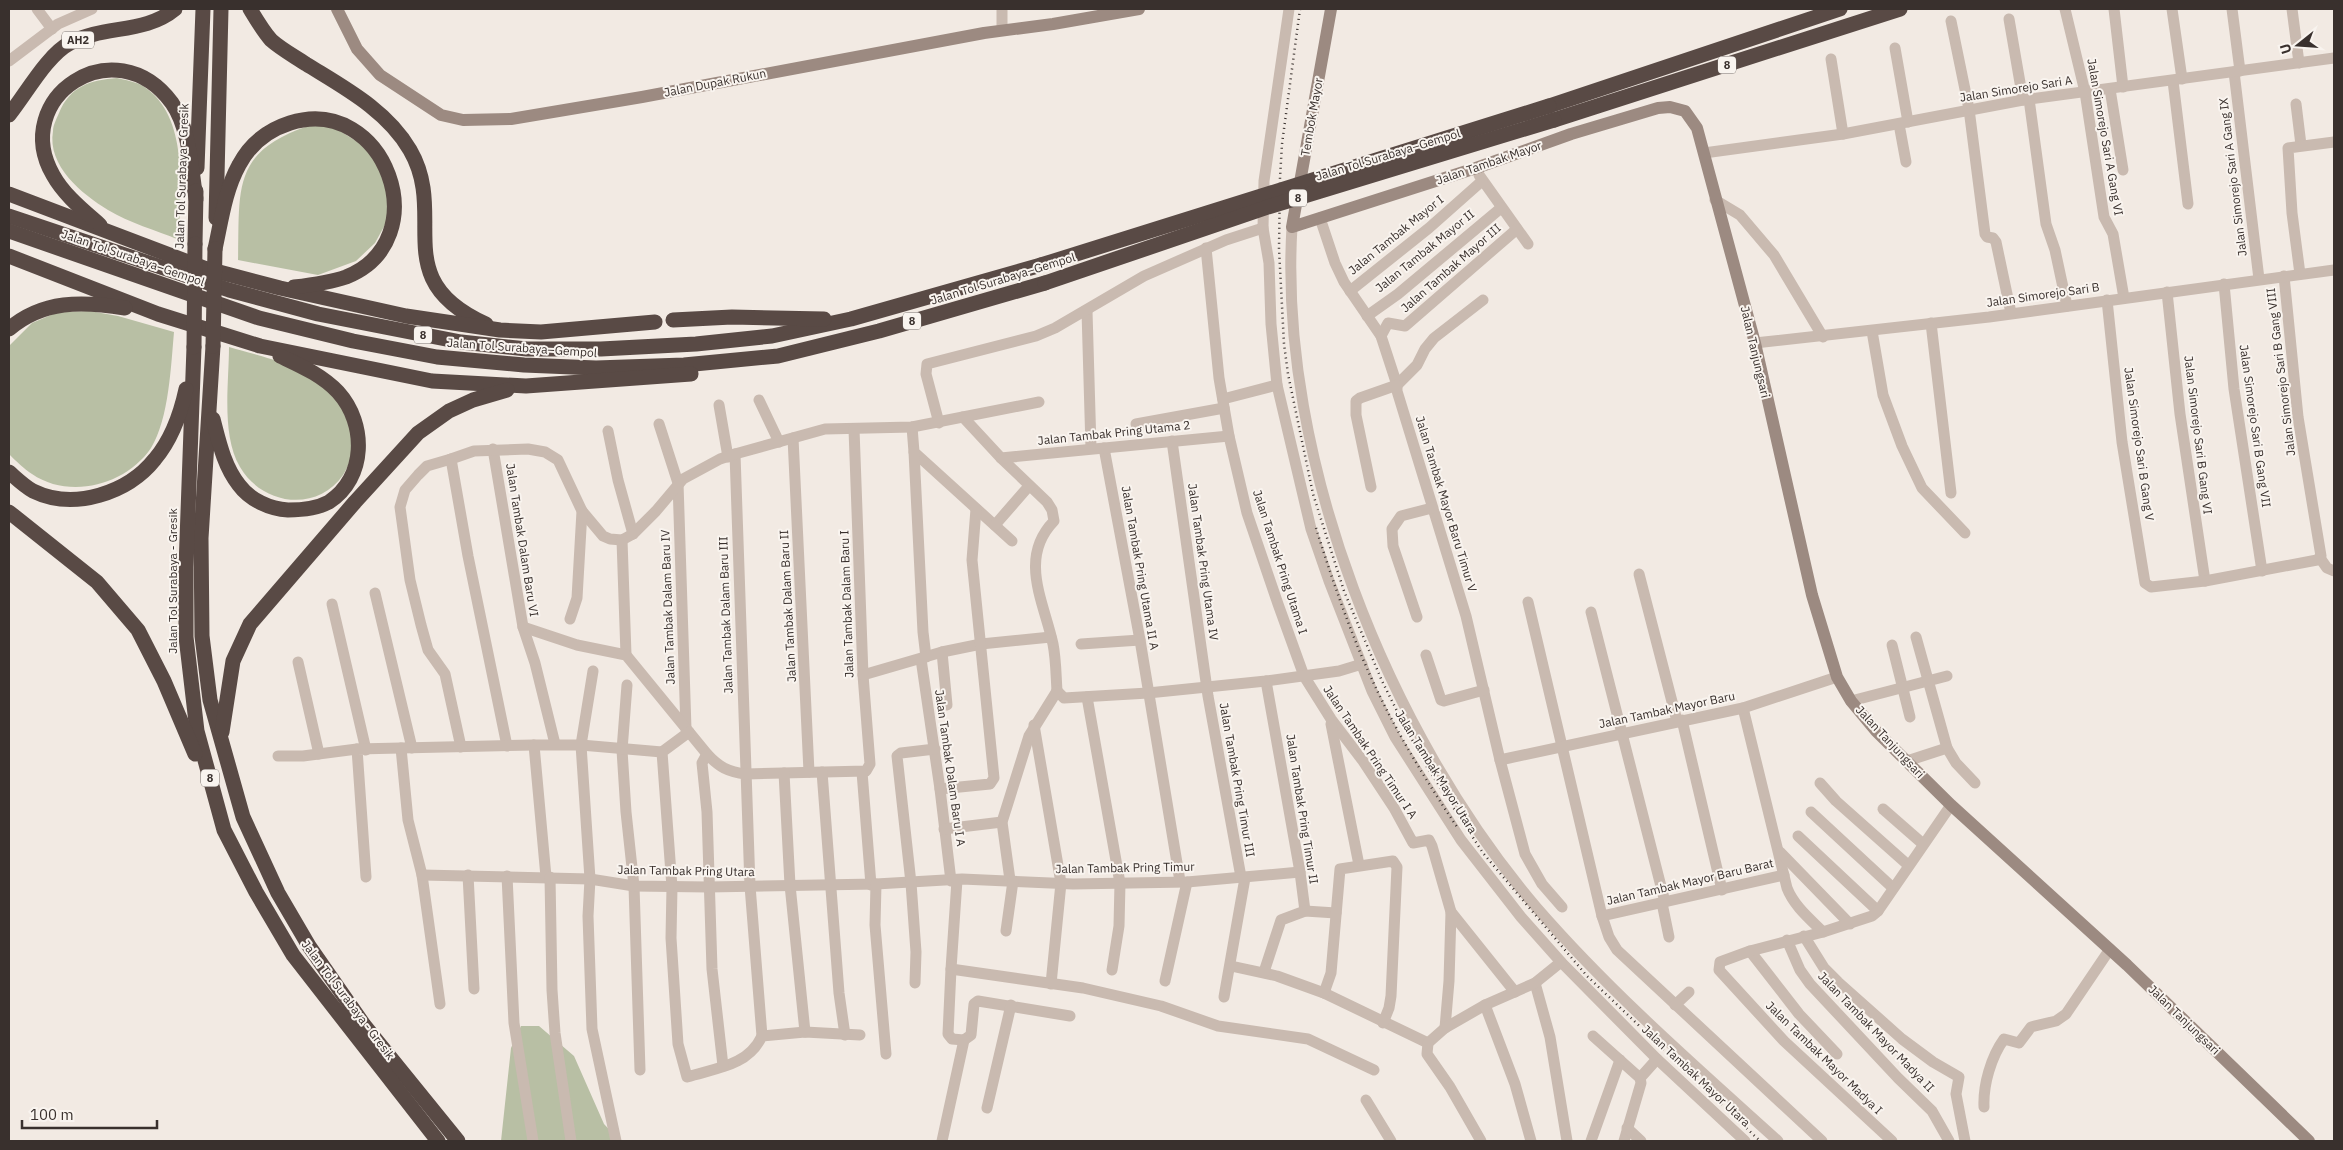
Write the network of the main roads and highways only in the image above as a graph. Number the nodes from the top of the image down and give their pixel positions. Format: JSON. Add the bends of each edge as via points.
{"nodes":[{"id":1,"x":175,"y":9,"type":"edge"},
{"id":2,"x":203,"y":9,"type":"edge"},
{"id":3,"x":220,"y":9,"type":"edge"},
{"id":4,"x":250,"y":9,"type":"edge"},
{"id":5,"x":338,"y":9,"type":"edge"},
{"id":6,"x":1139,"y":9,"type":"edge"},
{"id":7,"x":1331,"y":9,"type":"edge"},
{"id":8,"x":1840,"y":9,"type":"edge"},
{"id":9,"x":1900,"y":9,"type":"edge"},
{"id":10,"x":1658,"y":108,"type":"joint"},
{"id":11,"x":1552,"y":113,"type":"junction"},
{"id":12,"x":9,"y":115,"type":"edge"},
{"id":13,"x":9,"y":194,"type":"edge"},
{"id":14,"x":196,"y":199,"type":"junction"},
{"id":15,"x":9,"y":216,"type":"edge"},
{"id":16,"x":1320,"y":218,"type":"joint"},
{"id":17,"x":9,"y":231,"type":"edge"},
{"id":18,"x":109,"y":233,"type":"junction"},
{"id":19,"x":215,"y":249,"type":"junction"},
{"id":20,"x":9,"y":256,"type":"edge"},
{"id":21,"x":280,"y":288,"type":"junction"},
{"id":22,"x":158,"y":314,"type":"junction"},
{"id":23,"x":851,"y":319,"type":"junction"},
{"id":24,"x":673,"y":320,"type":"dead end"},
{"id":25,"x":655,"y":322,"type":"dead end"},
{"id":26,"x":9,"y":329,"type":"edge"},
{"id":27,"x":500,"y":330,"type":"junction"},
{"id":28,"x":260,"y":346,"type":"junction"},
{"id":29,"x":193,"y":352,"type":"junction"},
{"id":30,"x":778,"y":356,"type":"junction"},
{"id":31,"x":526,"y":386,"type":"junction"},
{"id":32,"x":210,"y":402,"type":"junction"},
{"id":33,"x":9,"y":472,"type":"edge"},
{"id":34,"x":9,"y":512,"type":"edge"},
{"id":35,"x":222,"y":740,"type":"junction"},
{"id":36,"x":224,"y":830,"type":"junction"},
{"id":37,"x":438,"y":1141,"type":"edge"},
{"id":38,"x":458,"y":1141,"type":"edge"},
{"id":39,"x":2309,"y":1141,"type":"edge"}],
"edges":[{"from":1,"to":12,"type":"highway","number":"AH2","via":[[154,22],[96,33],[71,42],[58,51]]},
{"from":2,"to":14,"type":"highway","name":"Jalan Tol Surabaya - Gresik","number":"8"},
{"from":3,"to":19,"type":"highway","name":"Jalan Tol Surabaya - Gresik","number":"8"},
{"from":4,"to":27,"type":"highway","via":[[271,39],[379,113],[408,147],[421,181],[424,244],[432,278],[449,302],[463,314]]},
{"from":5,"to":6,"type":"main road","name":"Jalan Dupak Rukun","via":[[358,49],[380,76],[441,115],[463,120],[511,119],[823,61]]},
{"from":7,"to":16,"type":"main road","name":"Tembok Mayor","via":[[1292,226]]},
{"from":8,"to":11,"type":"highway","name":"Jalan Tol Surabaya–Gempol","number":"8"},
{"from":9,"to":11,"type":"highway","name":"Jalan Tol Surabaya–Gempol","number":"8"},
{"from":10,"to":16,"type":"main road","name":"Jalan Tambak Mayor"},
{"from":10,"to":39,"type":"main road","name":"Jalan Tanjungsari","via":[[1685,111],[1697,128],[1755,343],[1812,595],[1837,677],[1851,701],[1876,731],[1951,805],[2182,1017]]},
{"from":11,"to":23,"type":"highway","name":"Jalan Tol Surabaya–Gempol","number":"8","bridge":true},
{"from":11,"to":30,"type":"highway","name":"Jalan Tol Surabaya–Gempol","number":"8","bridge":true,"via":[[1045,283],[879,331]]},
{"from":13,"to":18,"type":"highway"},
{"from":14,"to":18,"type":"highway","via":[[182,124],[162,92],[145,78],[117,69],[75,80],[53,102],[44,126],[43,146],[52,174],[62,189]]},
{"from":14,"to":29,"type":"highway","name":"Jalan Tol Surabaya - Gresik","number":"8","bridge":true},
{"from":15,"to":23,"type":"highway","name":"Jalan Tol Surabaya–Gempol","number":"8","via":[[229,290],[318,314],[461,342],[527,349],[696,344],[772,336]]},
{"from":17,"to":30,"type":"highway","name":"Jalan Tol Surabaya–Gempol","number":"8","via":[[259,318],[438,357],[596,368],[684,365]]},
{"from":18,"to":21,"type":"highway","via":[[204,268]]},
{"from":19,"to":21,"type":"highway","via":[[239,165],[255,143],[275,128],[304,119],[333,121],[358,132],[375,148],[389,172],[395,191],[396,209],[389,235],[377,254],[348,276],[324,284]]},
{"from":19,"to":32,"type":"highway","name":"Jalan Tol Surabaya - Gresik","number":"8","bridge":true},
{"from":20,"to":22,"type":"highway"},
{"from":21,"to":27,"type":"highway","via":[[406,316]]},
{"from":22,"to":26,"type":"highway","via":[[102,304],[62,303],[37,310]]},
{"from":22,"to":28,"type":"highway"},
{"from":23,"to":24,"type":"highway","via":[[732,317]]},
{"from":25,"to":27,"type":"highway","via":[[580,330]]},
{"from":28,"to":31,"type":"highway","via":[[432,381]]},
{"from":28,"to":32,"type":"highway","via":[[317,374],[338,392],[347,405],[358,430],[358,453],[351,478],[344,489],[328,502],[304,510],[283,510],[256,500],[240,487],[228,468]]},
{"from":29,"to":33,"type":"highway","via":[[182,405],[156,458],[123,486],[83,498],[57,498],[34,491]]},
{"from":29,"to":36,"type":"highway","name":"Jalan Tol Surabaya - Gresik","number":"8","via":[[186,636],[197,731]]},
{"from":30,"to":31,"type":"highway","via":[[684,375]]},
{"from":31,"to":35,"type":"highway","via":[[473,400],[449,411],[418,433],[250,624],[233,661]]},
{"from":32,"to":35,"type":"highway","name":"Jalan Tol Surabaya - Gresik","number":"8","via":[[200,601],[205,669]]},
{"from":34,"to":36,"type":"highway","via":[[97,582],[138,630],[190,741]]},
{"from":35,"to":38,"type":"highway","name":"Jalan Tol Surabaya - Gresik","number":"8","via":[[243,817],[294,922],[364,1025]]},
{"from":36,"to":37,"type":"highway","name":"Jalan Tol Surabaya - Gresik","number":"8","via":[[293,955]]}]}
